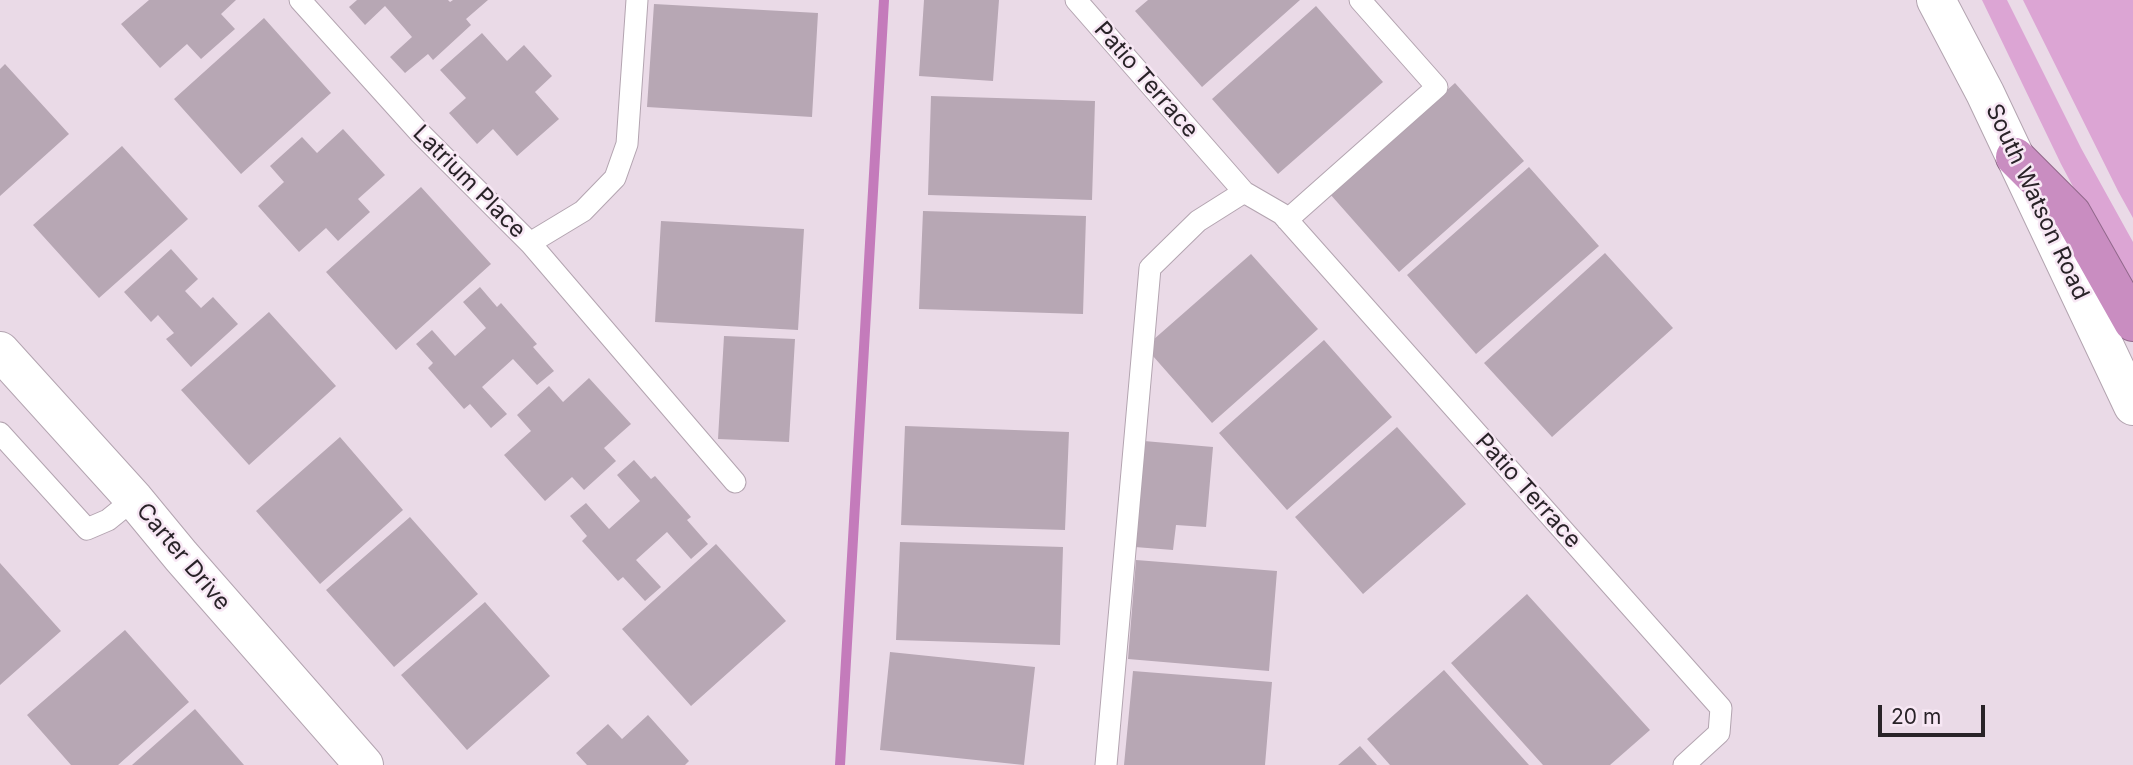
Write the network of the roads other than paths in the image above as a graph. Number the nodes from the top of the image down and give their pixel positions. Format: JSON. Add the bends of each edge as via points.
{"nodes":[{"id":1,"x":299,"y":0,"type":"edge"},
{"id":2,"x":637,"y":0,"type":"edge"},
{"id":3,"x":1076,"y":0,"type":"edge"},
{"id":4,"x":1360,"y":0,"type":"edge"},
{"id":5,"x":1936,"y":0,"type":"edge"},
{"id":6,"x":2015,"y":157,"type":"junction"},
{"id":7,"x":1244,"y":192,"type":"junction"},
{"id":8,"x":1287,"y":220,"type":"junction"},
{"id":9,"x":530,"y":243,"type":"junction"},
{"id":10,"x":2133,"y":321,"type":"edge"},
{"id":11,"x":0,"y":351,"type":"edge"},
{"id":12,"x":2133,"y":406,"type":"edge"},
{"id":13,"x":0,"y":433,"type":"edge"},
{"id":14,"x":735,"y":482,"type":"dead end"},
{"id":15,"x":134,"y":499,"type":"junction"},
{"id":16,"x":364,"y":765,"type":"edge"},
{"id":17,"x":1107,"y":765,"type":"edge"},
{"id":18,"x":1684,"y":765,"type":"edge"}],
"edges":[{"from":1,"to":9,"type":"lane","name":"Latrium Place","via":[[428,141]]},
{"from":2,"to":9,"type":"lane","name":"Latrium Place","via":[[627,144],[615,178],[583,211]]},
{"from":3,"to":7,"type":"lane","name":"Patio Terrace"},
{"from":4,"to":8,"type":"lane","via":[[1437,87]]},
{"from":5,"to":6,"type":"street","name":"South Watson Road"},
{"from":6,"to":10,"type":"highway","via":[[2071,214]]},
{"from":6,"to":12,"type":"street","name":"South Watson Road"},
{"from":7,"to":8,"type":"lane","name":"Patio Terrace"},
{"from":7,"to":17,"type":"lane","via":[[1198,221],[1150,268]]},
{"from":8,"to":18,"type":"lane","name":"Patio Terrace","via":[[1721,708],[1719,733]]},
{"from":9,"to":14,"type":"lane"},
{"from":11,"to":15,"type":"street","name":"Carter Drive"},
{"from":13,"to":15,"type":"lane","via":[[87,529],[108,520]]},
{"from":15,"to":16,"type":"street","name":"Carter Drive"}]}
